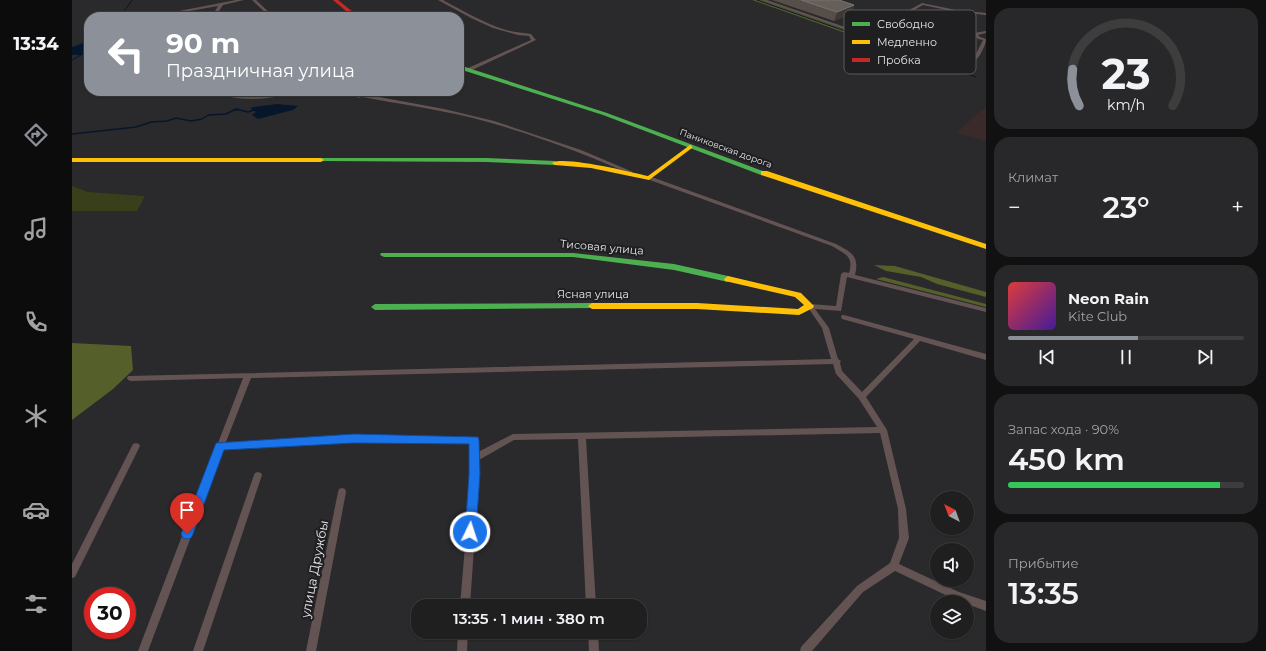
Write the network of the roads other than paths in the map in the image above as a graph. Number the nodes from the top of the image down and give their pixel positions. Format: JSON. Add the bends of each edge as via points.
{"nodes":[{"id":1,"x":242,"y":0,"type":"edge"},
{"id":2,"x":254,"y":0,"type":"edge"},
{"id":3,"x":335,"y":0,"type":"edge"},
{"id":4,"x":440,"y":0,"type":"edge"},
{"id":5,"x":763,"y":0,"type":"edge"},
{"id":6,"x":221,"y":4,"type":"junction"},
{"id":7,"x":912,"y":10,"type":"edge"},
{"id":8,"x":951,"y":10,"type":"edge"},
{"id":9,"x":177,"y":12,"type":"edge"},
{"id":10,"x":218,"y":12,"type":"edge"},
{"id":11,"x":267,"y":12,"type":"edge"},
{"id":12,"x":350,"y":12,"type":"edge"},
{"id":13,"x":463,"y":12,"type":"edge"},
{"id":14,"x":464,"y":12,"type":"edge"},
{"id":15,"x":976,"y":13,"type":"edge"},
{"id":16,"x":986,"y":14,"type":"edge"},
{"id":17,"x":844,"y":29,"type":"edge"},
{"id":18,"x":986,"y":32,"type":"edge"},
{"id":19,"x":976,"y":34,"type":"edge"},
{"id":20,"x":976,"y":35,"type":"edge"},
{"id":21,"x":986,"y":40,"type":"edge"},
{"id":22,"x":976,"y":58,"type":"edge"},
{"id":23,"x":464,"y":69,"type":"edge"},
{"id":24,"x":468,"y":70,"type":"junction"},
{"id":25,"x":229,"y":96,"type":"edge"},
{"id":26,"x":273,"y":96,"type":"edge"},
{"id":27,"x":357,"y":96,"type":"edge"},
{"id":28,"x":363,"y":96,"type":"joint"},
{"id":29,"x":690,"y":147,"type":"junction"},
{"id":30,"x":72,"y":160,"type":"edge"},
{"id":31,"x":630,"y":172,"type":"junction"},
{"id":32,"x":649,"y":178,"type":"junction"},
{"id":33,"x":986,"y":247,"type":"edge"},
{"id":34,"x":384,"y":255,"type":"dead end"},
{"id":35,"x":851,"y":276,"type":"junction"},
{"id":36,"x":810,"y":306,"type":"junction"},
{"id":37,"x":375,"y":307,"type":"dead end"},
{"id":38,"x":986,"y":310,"type":"edge"},
{"id":39,"x":844,"y":317,"type":"dead end"},
{"id":40,"x":919,"y":338,"type":"junction"},
{"id":41,"x":986,"y":357,"type":"edge"},
{"id":42,"x":836,"y":362,"type":"junction"},
{"id":43,"x":248,"y":375,"type":"junction"},
{"id":44,"x":132,"y":378,"type":"dead end"},
{"id":45,"x":862,"y":397,"type":"junction"},
{"id":46,"x":883,"y":430,"type":"junction"},
{"id":47,"x":582,"y":435,"type":"junction"},
{"id":48,"x":136,"y":446,"type":"dead end"},
{"id":49,"x":220,"y":446,"type":"junction"},
{"id":50,"x":474,"y":459,"type":"junction"},
{"id":51,"x":258,"y":475,"type":"dead end"},
{"id":52,"x":342,"y":492,"type":"dead end"},
{"id":53,"x":894,"y":566,"type":"junction"},
{"id":54,"x":72,"y":574,"type":"edge"},
{"id":55,"x":465,"y":599,"type":"edge"},
{"id":56,"x":591,"y":599,"type":"edge"},
{"id":57,"x":986,"y":606,"type":"edge"},
{"id":58,"x":463,"y":639,"type":"edge"},
{"id":59,"x":593,"y":639,"type":"edge"},
{"id":60,"x":143,"y":651,"type":"edge"},
{"id":61,"x":198,"y":651,"type":"edge"},
{"id":62,"x":311,"y":651,"type":"edge"},
{"id":63,"x":462,"y":651,"type":"edge"},
{"id":64,"x":594,"y":651,"type":"edge"},
{"id":65,"x":805,"y":651,"type":"edge"}],
"edges":[{"from":1,"to":6,"type":"street"},
{"from":2,"to":11,"type":"street"},
{"from":3,"to":12,"type":"street"},
{"from":4,"to":13,"type":"street"},
{"from":5,"to":17,"type":"street"},
{"from":6,"to":9,"type":"street"},
{"from":6,"to":10,"type":"street"},
{"from":7,"to":8,"type":"street","via":[[922,4]]},
{"from":14,"to":24,"type":"street","via":[[515,34],[530,35],[534,40]]},
{"from":15,"to":16,"type":"street"},
{"from":18,"to":19,"type":"street"},
{"from":20,"to":21,"type":"street"},
{"from":21,"to":22,"type":"street"},
{"from":23,"to":24,"type":"street","name":"Паниковская дорога"},
{"from":24,"to":29,"type":"street","name":"Паниковская дорога","via":[[605,114]]},
{"from":25,"to":26,"type":"street","via":[[253,99]]},
{"from":27,"to":28,"type":"street"},
{"from":28,"to":31,"type":"street","via":[[423,106],[491,122],[595,157]]},
{"from":29,"to":32,"type":"street"},
{"from":29,"to":33,"type":"street","name":"Паниковская дорога"},
{"from":30,"to":31,"type":"street","via":[[486,160],[578,164]]},
{"from":31,"to":32,"type":"street"},
{"from":32,"to":35,"type":"street","via":[[834,245],[850,254],[854,260]]},
{"from":34,"to":36,"type":"street","name":"Тисовая улица","via":[[573,255],[623,260],[674,267],[798,294]]},
{"from":35,"to":36,"type":"street","via":[[844,274],[839,309]]},
{"from":35,"to":38,"type":"street"},
{"from":36,"to":37,"type":"street","name":"Ясная улица","via":[[800,312],[697,306]]},
{"from":36,"to":42,"type":"street","via":[[825,328]]},
{"from":39,"to":40,"type":"street"},
{"from":40,"to":41,"type":"street"},
{"from":40,"to":45,"type":"street"},
{"from":42,"to":43,"type":"street"},
{"from":42,"to":45,"type":"street","via":[[839,372]]},
{"from":43,"to":44,"type":"street"},
{"from":43,"to":49,"type":"street"},
{"from":45,"to":46,"type":"street"},
{"from":46,"to":47,"type":"street"},
{"from":46,"to":53,"type":"street","via":[[902,509],[904,538]]},
{"from":47,"to":50,"type":"street","via":[[513,437]]},
{"from":47,"to":56,"type":"street"},
{"from":48,"to":54,"type":"street"},
{"from":49,"to":50,"type":"street","via":[[354,439],[474,440]]},
{"from":49,"to":60,"type":"street"},
{"from":50,"to":55,"type":"street"},
{"from":51,"to":61,"type":"street"},
{"from":52,"to":62,"type":"street","name":"улица Дружбы"},
{"from":53,"to":57,"type":"street","via":[[957,596]]},
{"from":53,"to":65,"type":"street","via":[[860,589]]},
{"from":58,"to":63,"type":"street"},
{"from":59,"to":64,"type":"street"}]}
